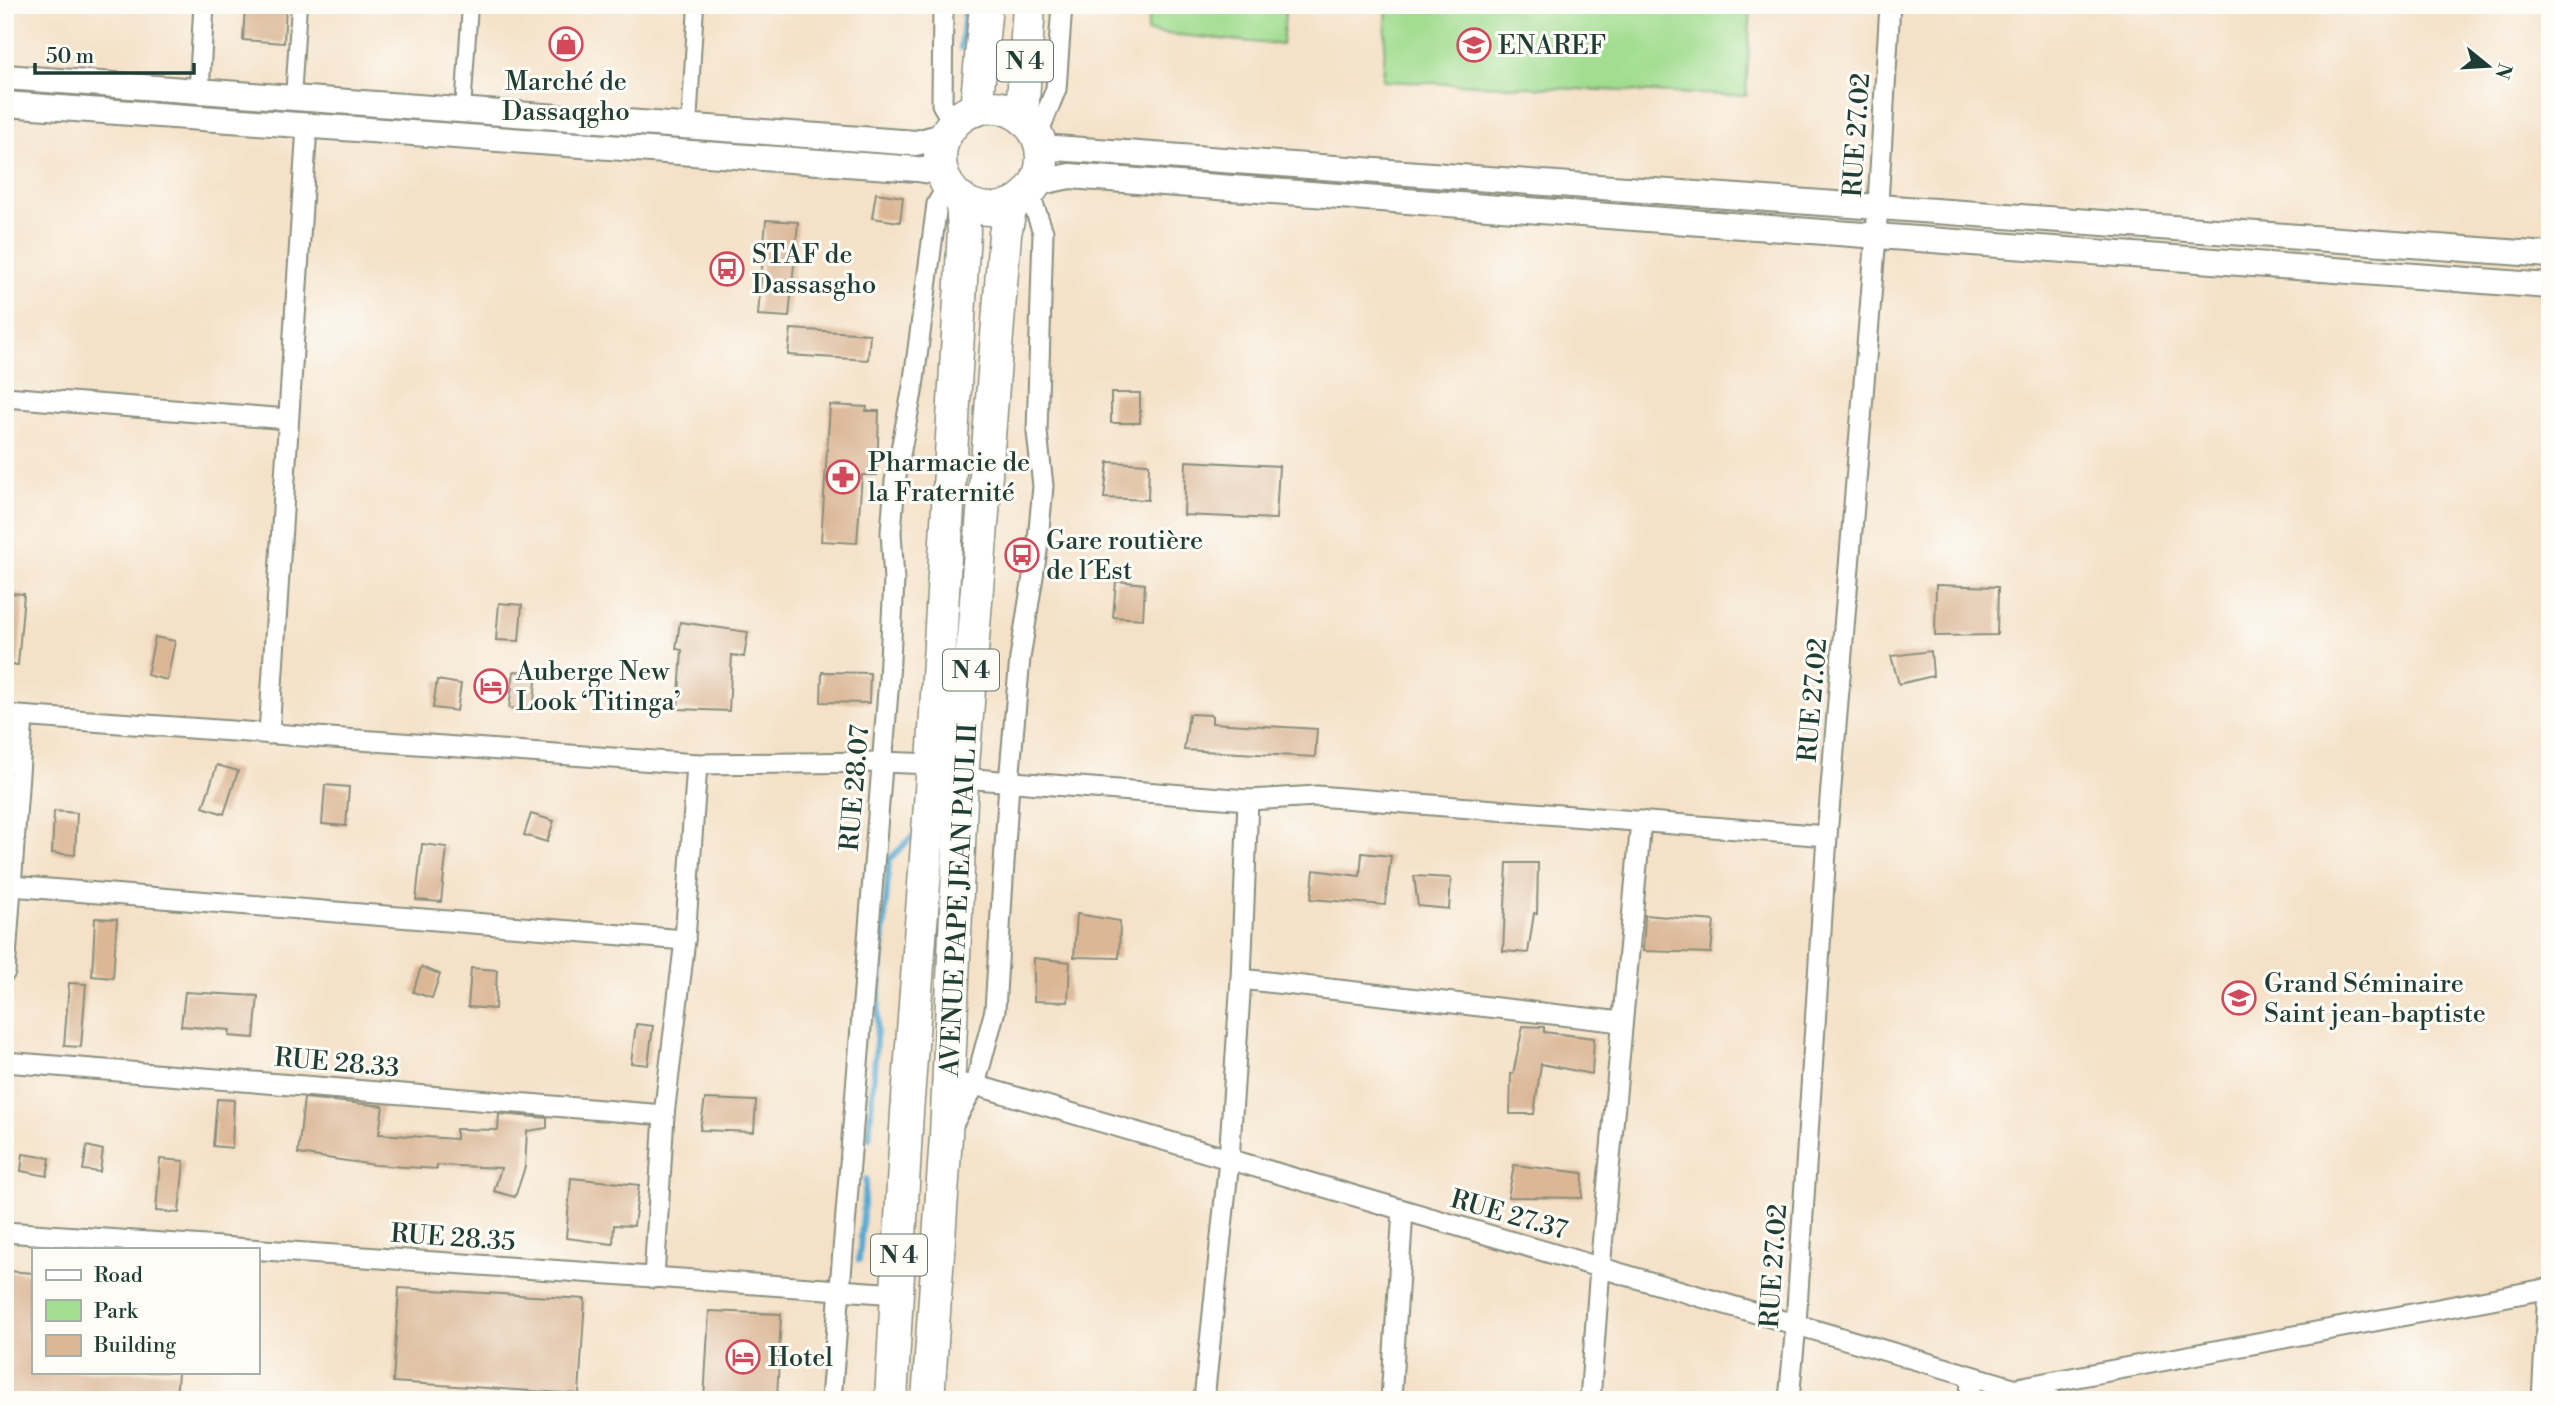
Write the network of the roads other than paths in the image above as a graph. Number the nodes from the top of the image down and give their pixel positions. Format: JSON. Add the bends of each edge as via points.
{"nodes":[{"id":1,"x":204,"y":5,"type":"edge"},
{"id":2,"x":299,"y":5,"type":"edge"},
{"id":3,"x":471,"y":5,"type":"edge"},
{"id":4,"x":696,"y":5,"type":"edge"},
{"id":5,"x":943,"y":5,"type":"edge"},
{"id":6,"x":986,"y":5,"type":"edge"},
{"id":7,"x":1028,"y":5,"type":"edge"},
{"id":8,"x":1062,"y":5,"type":"edge"},
{"id":9,"x":1891,"y":5,"type":"edge"},
{"id":10,"x":5,"y":77,"type":"edge"},
{"id":11,"x":199,"y":91,"type":"junction"},
{"id":12,"x":293,"y":98,"type":"junction"},
{"id":13,"x":5,"y":104,"type":"edge"},
{"id":14,"x":463,"y":110,"type":"junction"},
{"id":15,"x":959,"y":123,"type":"junction"},
{"id":16,"x":307,"y":126,"type":"junction"},
{"id":17,"x":689,"y":126,"type":"junction"},
{"id":18,"x":1033,"y":134,"type":"junction"},
{"id":19,"x":951,"y":186,"type":"junction"},
{"id":20,"x":1025,"y":193,"type":"junction"},
{"id":21,"x":1878,"y":208,"type":"junction"},
{"id":22,"x":1876,"y":236,"type":"junction"},
{"id":23,"x":2550,"y":255,"type":"edge"},
{"id":24,"x":2550,"y":286,"type":"edge"},
{"id":25,"x":5,"y":397,"type":"edge"},
{"id":26,"x":288,"y":419,"type":"junction"},
{"id":27,"x":14,"y":716,"type":"edge"},
{"id":28,"x":270,"y":734,"type":"junction"},
{"id":29,"x":881,"y":762,"type":"junction"},
{"id":30,"x":697,"y":764,"type":"junction"},
{"id":31,"x":933,"y":764,"type":"junction"},
{"id":32,"x":962,"y":778,"type":"junction"},
{"id":33,"x":1009,"y":782,"type":"junction"},
{"id":34,"x":1248,"y":800,"type":"junction"},
{"id":35,"x":1640,"y":821,"type":"junction"},
{"id":36,"x":1827,"y":836,"type":"junction"},
{"id":37,"x":11,"y":886,"type":"junction"},
{"id":38,"x":685,"y":940,"type":"junction"},
{"id":39,"x":5,"y":972,"type":"edge"},
{"id":40,"x":1241,"y":979,"type":"junction"},
{"id":41,"x":1622,"y":1022,"type":"junction"},
{"id":42,"x":5,"y":1062,"type":"edge"},
{"id":43,"x":962,"y":1084,"type":"junction"},
{"id":44,"x":664,"y":1115,"type":"junction"},
{"id":45,"x":1228,"y":1160,"type":"junction"},
{"id":46,"x":1403,"y":1210,"type":"junction"},
{"id":47,"x":5,"y":1232,"type":"edge"},
{"id":48,"x":231,"y":1248,"type":"edge"},
{"id":49,"x":259,"y":1250,"type":"edge"},
{"id":50,"x":1600,"y":1268,"type":"junction"},
{"id":51,"x":654,"y":1278,"type":"junction"},
{"id":52,"x":2549,"y":1289,"type":"edge"},
{"id":53,"x":841,"y":1291,"type":"junction"},
{"id":54,"x":897,"y":1294,"type":"junction"},
{"id":55,"x":1796,"y":1324,"type":"junction"},
{"id":56,"x":1971,"y":1376,"type":"junction"},
{"id":57,"x":2014,"y":1389,"type":"junction"},
{"id":58,"x":891,"y":1399,"type":"edge"},
{"id":59,"x":831,"y":1400,"type":"edge"},
{"id":60,"x":930,"y":1400,"type":"edge"},
{"id":61,"x":1204,"y":1400,"type":"edge"},
{"id":62,"x":1391,"y":1400,"type":"edge"},
{"id":63,"x":1590,"y":1400,"type":"edge"},
{"id":64,"x":1789,"y":1400,"type":"edge"},
{"id":65,"x":1970,"y":1400,"type":"edge"},
{"id":66,"x":2054,"y":1400,"type":"edge"},
{"id":67,"x":2542,"y":1400,"type":"edge"}],
"edges":[{"from":1,"to":11,"type":"street"},
{"from":2,"to":12,"type":"street"},
{"from":3,"to":14,"type":"street"},
{"from":4,"to":17,"type":"street"},
{"from":5,"to":15,"type":"street","via":[[942,103]]},
{"from":6,"to":15,"type":"highway","name":"AVENUE PAPE JEAN PAUL II","number":"N 4"},
{"from":7,"to":18,"type":"highway","name":"AVENUE PAPE JEAN PAUL II","number":"N 4"},
{"from":8,"to":18,"type":"street","via":[[1056,89]]},
{"from":9,"to":21,"type":"street","name":"RUE 27.02"},
{"from":10,"to":11,"type":"street"},
{"from":11,"to":12,"type":"street"},
{"from":12,"to":14,"type":"street"},
{"from":13,"to":16,"type":"street"},
{"from":14,"to":17,"type":"street"},
{"from":15,"to":17,"type":"street","via":[[916,143]]},
{"from":15,"to":18,"type":"highway","number":"N 4","via":[[1000,108]]},
{"from":15,"to":19,"type":"highway","name":"AVENUE PAPE JEAN PAUL II","number":"N 4","via":[[940,156]]},
{"from":16,"to":19,"type":"street","via":[[904,168]]},
{"from":16,"to":26,"type":"street"},
{"from":18,"to":20,"type":"highway","name":"AVENUE PAPE JEAN PAUL II","number":"N 4","via":[[1040,172]]},
{"from":18,"to":21,"type":"street"},
{"from":19,"to":20,"type":"highway","via":[[977,207],[989,209]]},
{"from":19,"to":29,"type":"street","name":"RUE 28.07","via":[[937,204],[913,387],[894,481],[890,679]]},
{"from":19,"to":31,"type":"highway","name":"AVENUE PAPE JEAN PAUL II","number":"N 4","via":[[963,244]]},
{"from":20,"to":22,"type":"street","via":[[1070,176]]},
{"from":20,"to":32,"type":"highway","name":"AVENUE PAPE JEAN PAUL II","number":"N 4","via":[[1004,234]]},
{"from":20,"to":33,"type":"street","via":[[1043,232],[1037,432],[1043,486]]},
{"from":21,"to":22,"type":"street","name":"RUE 27.02"},
{"from":21,"to":23,"type":"street"},
{"from":22,"to":24,"type":"street"},
{"from":22,"to":36,"type":"street","name":"RUE 27.02"},
{"from":25,"to":26,"type":"street"},
{"from":26,"to":28,"type":"street"},
{"from":27,"to":28,"type":"street"},
{"from":27,"to":37,"type":"street"},
{"from":28,"to":30,"type":"street"},
{"from":29,"to":30,"type":"street"},
{"from":29,"to":31,"type":"street"},
{"from":29,"to":53,"type":"street","name":"RUE 28.07"},
{"from":30,"to":38,"type":"street"},
{"from":31,"to":54,"type":"highway","name":"AVENUE PAPE JEAN PAUL II","number":"N 4"},
{"from":32,"to":33,"type":"street"},
{"from":32,"to":43,"type":"highway","name":"AVENUE PAPE JEAN PAUL II","number":"N 4"},
{"from":33,"to":34,"type":"street"},
{"from":33,"to":43,"type":"street","via":[[995,1010]]},
{"from":34,"to":35,"type":"street","via":[[1317,796]]},
{"from":34,"to":40,"type":"street"},
{"from":35,"to":36,"type":"street"},
{"from":35,"to":41,"type":"street"},
{"from":36,"to":55,"type":"street","name":"RUE 27.02"},
{"from":37,"to":38,"type":"street"},
{"from":37,"to":39,"type":"street"},
{"from":38,"to":44,"type":"street"},
{"from":40,"to":41,"type":"street"},
{"from":40,"to":45,"type":"street"},
{"from":41,"to":50,"type":"street"},
{"from":42,"to":44,"type":"street","name":"RUE 28.33"},
{"from":43,"to":45,"type":"street","name":"RUE 27.37"},
{"from":43,"to":60,"type":"highway","name":"AVENUE PAPE JEAN PAUL II","number":"N 4","via":[[947,1136]]},
{"from":44,"to":51,"type":"street"},
{"from":45,"to":46,"type":"street","name":"RUE 27.37"},
{"from":45,"to":61,"type":"street"},
{"from":46,"to":50,"type":"street","name":"RUE 27.37"},
{"from":46,"to":62,"type":"street"},
{"from":47,"to":48,"type":"street","name":"RUE 28.35"},
{"from":49,"to":51,"type":"street","name":"RUE 28.35"},
{"from":50,"to":55,"type":"street","name":"RUE 27.37"},
{"from":50,"to":63,"type":"street"},
{"from":51,"to":53,"type":"street","name":"RUE 28.35"},
{"from":52,"to":57,"type":"street"},
{"from":52,"to":67,"type":"street"},
{"from":53,"to":54,"type":"street","name":"RUE 28.35"},
{"from":53,"to":59,"type":"street","name":"RUE 28.07"},
{"from":54,"to":58,"type":"highway","number":"N 4"},
{"from":55,"to":56,"type":"street","name":"RUE 27.37"},
{"from":55,"to":64,"type":"street","name":"RUE 27.02"},
{"from":56,"to":57,"type":"street","name":"RUE 27.37"},
{"from":56,"to":65,"type":"street"},
{"from":57,"to":66,"type":"street","name":"RUE 27.37"}]}
